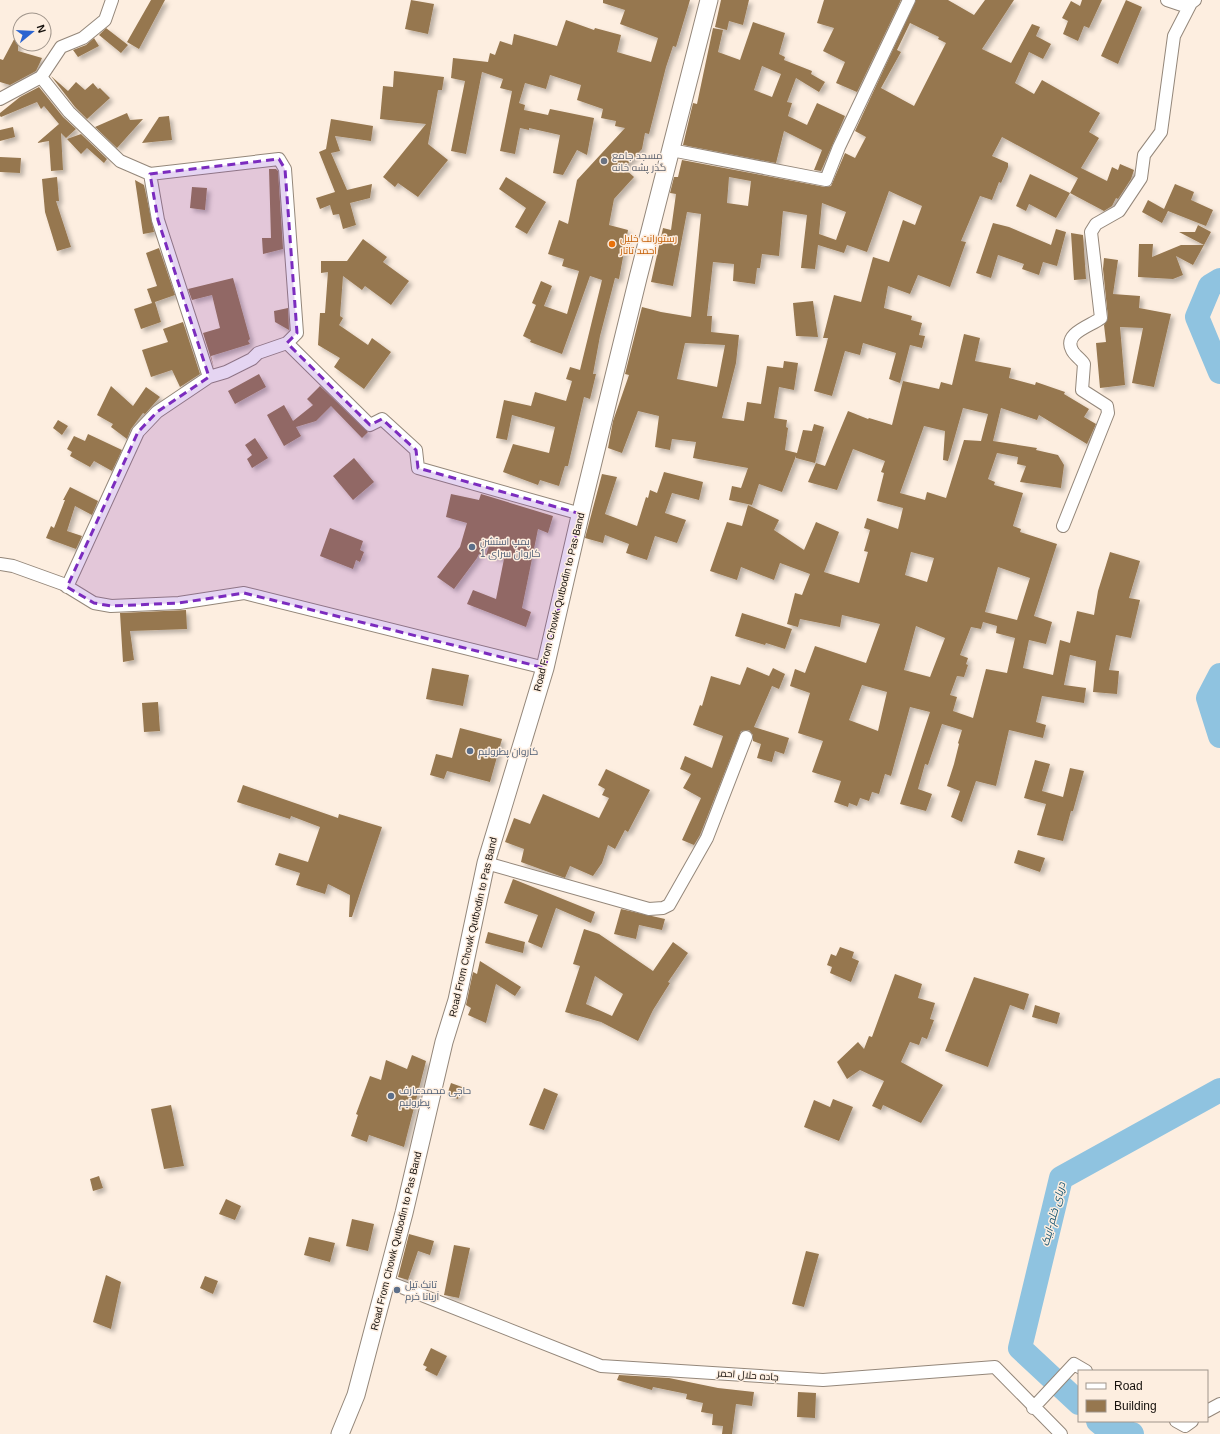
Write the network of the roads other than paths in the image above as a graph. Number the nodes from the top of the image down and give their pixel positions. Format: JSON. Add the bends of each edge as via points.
{"nodes":[{"id":1,"x":112,"y":0,"type":"edge"},
{"id":2,"x":709,"y":0,"type":"edge"},
{"id":3,"x":909,"y":0,"type":"edge"},
{"id":4,"x":1167,"y":0,"type":"edge"},
{"id":5,"x":1192,"y":4,"type":"edge"},
{"id":6,"x":41,"y":77,"type":"junction"},
{"id":7,"x":0,"y":99,"type":"edge"},
{"id":8,"x":671,"y":150,"type":"junction"},
{"id":9,"x":150,"y":174,"type":"junction"},
{"id":10,"x":287,"y":343,"type":"junction"},
{"id":11,"x":209,"y":377,"type":"junction"},
{"id":12,"x":581,"y":514,"type":"junction"},
{"id":13,"x":1063,"y":526,"type":"dead end"},
{"id":14,"x":0,"y":564,"type":"edge"},
{"id":15,"x":67,"y":587,"type":"junction"},
{"id":16,"x":545,"y":668,"type":"junction"},
{"id":17,"x":746,"y":737,"type":"dead end"},
{"id":18,"x":486,"y":863,"type":"junction"},
{"id":19,"x":386,"y":1281,"type":"junction"},
{"id":20,"x":1084,"y":1370,"type":"edge"},
{"id":21,"x":1220,"y":1404,"type":"edge"},
{"id":22,"x":1033,"y":1408,"type":"junction"},
{"id":23,"x":1208,"y":1410,"type":"edge"},
{"id":24,"x":1178,"y":1422,"type":"edge"},
{"id":25,"x":1191,"y":1422,"type":"edge"},
{"id":26,"x":340,"y":1434,"type":"edge"},
{"id":27,"x":1060,"y":1434,"type":"edge"}],
"edges":[{"from":1,"to":6,"type":"street","via":[[105,20],[83,38],[61,47]]},
{"from":2,"to":8,"type":"main road","name":"Road From Chowk Qutbodin to Pas Band"},
{"from":3,"to":8,"type":"street","via":[[839,147],[826,180]]},
{"from":4,"to":5,"type":"street"},
{"from":5,"to":13,"type":"street","via":[[1174,36],[1161,132],[1144,156],[1141,178],[1119,211],[1096,224],[1091,232],[1100,318],[1074,334],[1070,346],[1084,364],[1082,390],[1107,406],[1108,413]]},
{"from":6,"to":7,"type":"street"},
{"from":6,"to":9,"type":"street","via":[[69,112],[120,161]]},
{"from":8,"to":12,"type":"main road","name":"Road From Chowk Qutbodin to Pas Band"},
{"from":9,"to":10,"type":"street","via":[[280,159],[285,169],[297,332]]},
{"from":9,"to":11,"type":"street","via":[[158,220]]},
{"from":10,"to":11,"type":"street","via":[[258,353],[252,359],[226,372]]},
{"from":10,"to":12,"type":"street","via":[[370,425],[382,420],[416,450],[418,468]]},
{"from":11,"to":15,"type":"street","via":[[157,412],[138,432]]},
{"from":12,"to":16,"type":"main road","name":"Road From Chowk Qutbodin to Pas Band"},
{"from":14,"to":15,"type":"street","via":[[13,566]]},
{"from":15,"to":16,"type":"street","via":[[94,603],[111,606],[179,603],[244,593]]},
{"from":16,"to":18,"type":"main road","name":"Road From Chowk Qutbodin to Pas Band"},
{"from":17,"to":18,"type":"street","via":[[707,838],[669,905],[663,908],[649,910]]},
{"from":18,"to":19,"type":"main road","name":"Road From Chowk Qutbodin to Pas Band","via":[[457,1000],[444,1042]]},
{"from":19,"to":22,"type":"street","name":"جاده حلال احمر","via":[[601,1366],[823,1380],[995,1367]]},
{"from":19,"to":26,"type":"main road","name":"Road From Chowk Qutbodin to Pas Band","via":[[356,1395]]},
{"from":20,"to":22,"type":"street","via":[[1074,1364]]},
{"from":21,"to":23,"type":"street"},
{"from":22,"to":27,"type":"street"},
{"from":24,"to":25,"type":"street","via":[[1185,1426]]}]}
